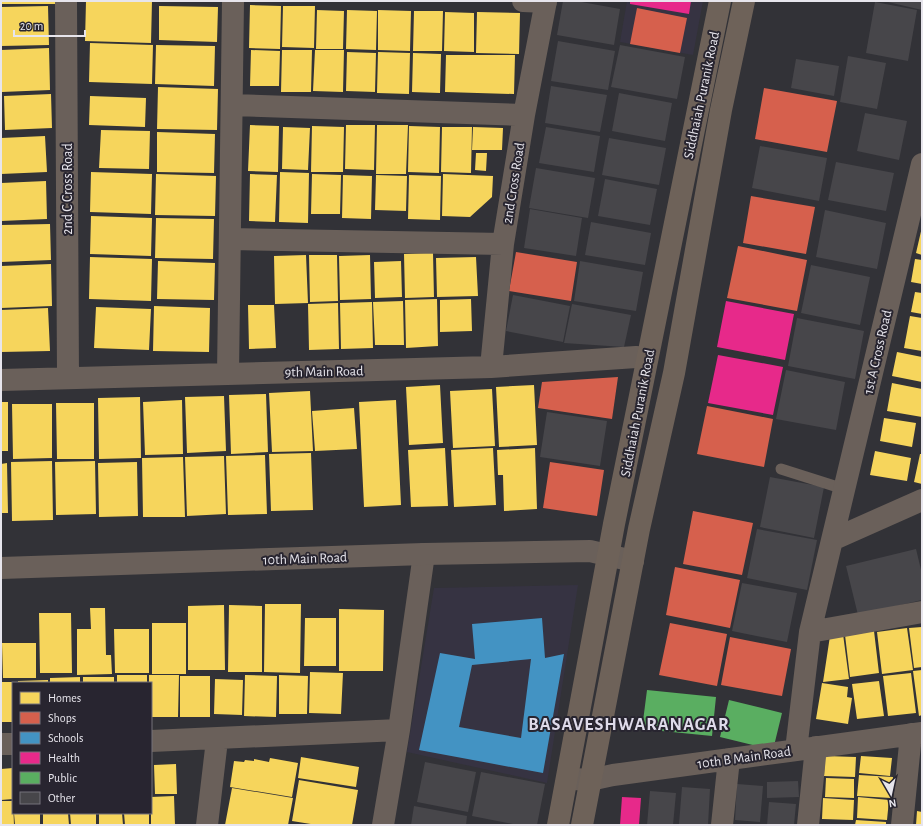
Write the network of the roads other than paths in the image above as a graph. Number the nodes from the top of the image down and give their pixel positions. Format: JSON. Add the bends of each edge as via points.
{"nodes":[{"id":1,"x":66,"y":1,"type":"edge"},
{"id":2,"x":233,"y":1,"type":"edge"},
{"id":3,"x":523,"y":1,"type":"edge"},
{"id":4,"x":546,"y":1,"type":"edge"},
{"id":5,"x":720,"y":1,"type":"edge"},
{"id":6,"x":744,"y":1,"type":"edge"},
{"id":7,"x":232,"y":105,"type":"junction"},
{"id":8,"x":524,"y":115,"type":"junction"},
{"id":9,"x":922,"y":164,"type":"edge"},
{"id":10,"x":230,"y":239,"type":"junction"},
{"id":11,"x":503,"y":244,"type":"junction"},
{"id":12,"x":647,"y":358,"type":"junction"},
{"id":13,"x":491,"y":367,"type":"junction"},
{"id":14,"x":228,"y":374,"type":"junction"},
{"id":15,"x":68,"y":377,"type":"junction"},
{"id":16,"x":1,"y":380,"type":"edge"},
{"id":17,"x":781,"y":469,"type":"dead end"},
{"id":18,"x":844,"y":490,"type":"junction"},
{"id":19,"x":922,"y":500,"type":"edge"},
{"id":20,"x":832,"y":540,"type":"junction"},
{"id":21,"x":424,"y":554,"type":"junction"},
{"id":22,"x":609,"y":555,"type":"junction"},
{"id":23,"x":633,"y":561,"type":"junction"},
{"id":24,"x":1,"y":568,"type":"edge"},
{"id":25,"x":922,"y":612,"type":"edge"},
{"id":26,"x":810,"y":632,"type":"junction"},
{"id":27,"x":400,"y":730,"type":"junction"},
{"id":28,"x":916,"y":734,"type":"edge"},
{"id":29,"x":217,"y":740,"type":"junction"},
{"id":30,"x":152,"y":741,"type":"edge"},
{"id":31,"x":1,"y":744,"type":"edge"},
{"id":32,"x":12,"y":744,"type":"edge"},
{"id":33,"x":806,"y":748,"type":"junction"},
{"id":34,"x":729,"y":759,"type":"junction"},
{"id":35,"x":566,"y":779,"type":"junction"},
{"id":36,"x":590,"y":780,"type":"junction"},
{"id":37,"x":207,"y":825,"type":"edge"},
{"id":38,"x":383,"y":825,"type":"edge"},
{"id":39,"x":558,"y":825,"type":"edge"},
{"id":40,"x":582,"y":825,"type":"edge"},
{"id":41,"x":722,"y":825,"type":"edge"},
{"id":42,"x":808,"y":825,"type":"edge"},
{"id":43,"x":902,"y":825,"type":"edge"}],
"edges":[{"from":1,"to":15,"type":"street","name":"2nd C Cross Road"},
{"from":2,"to":7,"type":"street"},
{"from":3,"to":4,"type":"street"},
{"from":4,"to":8,"type":"street","name":"2nd Cross Road"},
{"from":5,"to":12,"type":"main road","name":"Siddhaiah Puranik Road"},
{"from":6,"to":23,"type":"main road","name":"Siddhaiah Puranik Road","via":[[721,110],[674,373]]},
{"from":7,"to":8,"type":"street"},
{"from":7,"to":10,"type":"street"},
{"from":8,"to":11,"type":"street","name":"2nd Cross Road"},
{"from":9,"to":18,"type":"street","name":"1st A Cross Road"},
{"from":10,"to":11,"type":"street"},
{"from":10,"to":14,"type":"street"},
{"from":11,"to":13,"type":"street","name":"2nd Cross Road"},
{"from":12,"to":13,"type":"street","name":"9th Main Road"},
{"from":12,"to":22,"type":"main road","name":"Siddhaiah Puranik Road"},
{"from":13,"to":14,"type":"street","name":"9th Main Road"},
{"from":14,"to":15,"type":"street","name":"9th Main Road"},
{"from":15,"to":16,"type":"street","name":"9th Main Road"},
{"from":17,"to":18,"type":"lane"},
{"from":18,"to":20,"type":"street","name":"1st A Cross Road"},
{"from":19,"to":20,"type":"street"},
{"from":20,"to":26,"type":"street","name":"1st A Cross Road"},
{"from":21,"to":22,"type":"street","name":"10th Main Road","via":[[590,552]]},
{"from":21,"to":24,"type":"street","name":"10th Main Road"},
{"from":21,"to":27,"type":"street"},
{"from":22,"to":23,"type":"street","name":"10th Main Road"},
{"from":22,"to":35,"type":"main road","name":"Siddhaiah Puranik Road"},
{"from":23,"to":36,"type":"main road","name":"Siddhaiah Puranik Road"},
{"from":25,"to":26,"type":"street"},
{"from":26,"to":33,"type":"street","name":"1st A Cross Road"},
{"from":27,"to":29,"type":"street"},
{"from":27,"to":38,"type":"street"},
{"from":28,"to":33,"type":"street","name":"10th B Main Road"},
{"from":28,"to":43,"type":"street"},
{"from":29,"to":30,"type":"street"},
{"from":29,"to":37,"type":"street"},
{"from":31,"to":32,"type":"street"},
{"from":33,"to":34,"type":"street","name":"10th B Main Road"},
{"from":33,"to":42,"type":"street","name":"1st A Cross Road"},
{"from":34,"to":36,"type":"street","name":"10th B Main Road"},
{"from":34,"to":41,"type":"street"},
{"from":35,"to":36,"type":"street","name":"10th B Main Road"},
{"from":35,"to":39,"type":"main road","name":"Siddhaiah Puranik Road"},
{"from":36,"to":40,"type":"main road","name":"Siddhaiah Puranik Road"}]}
